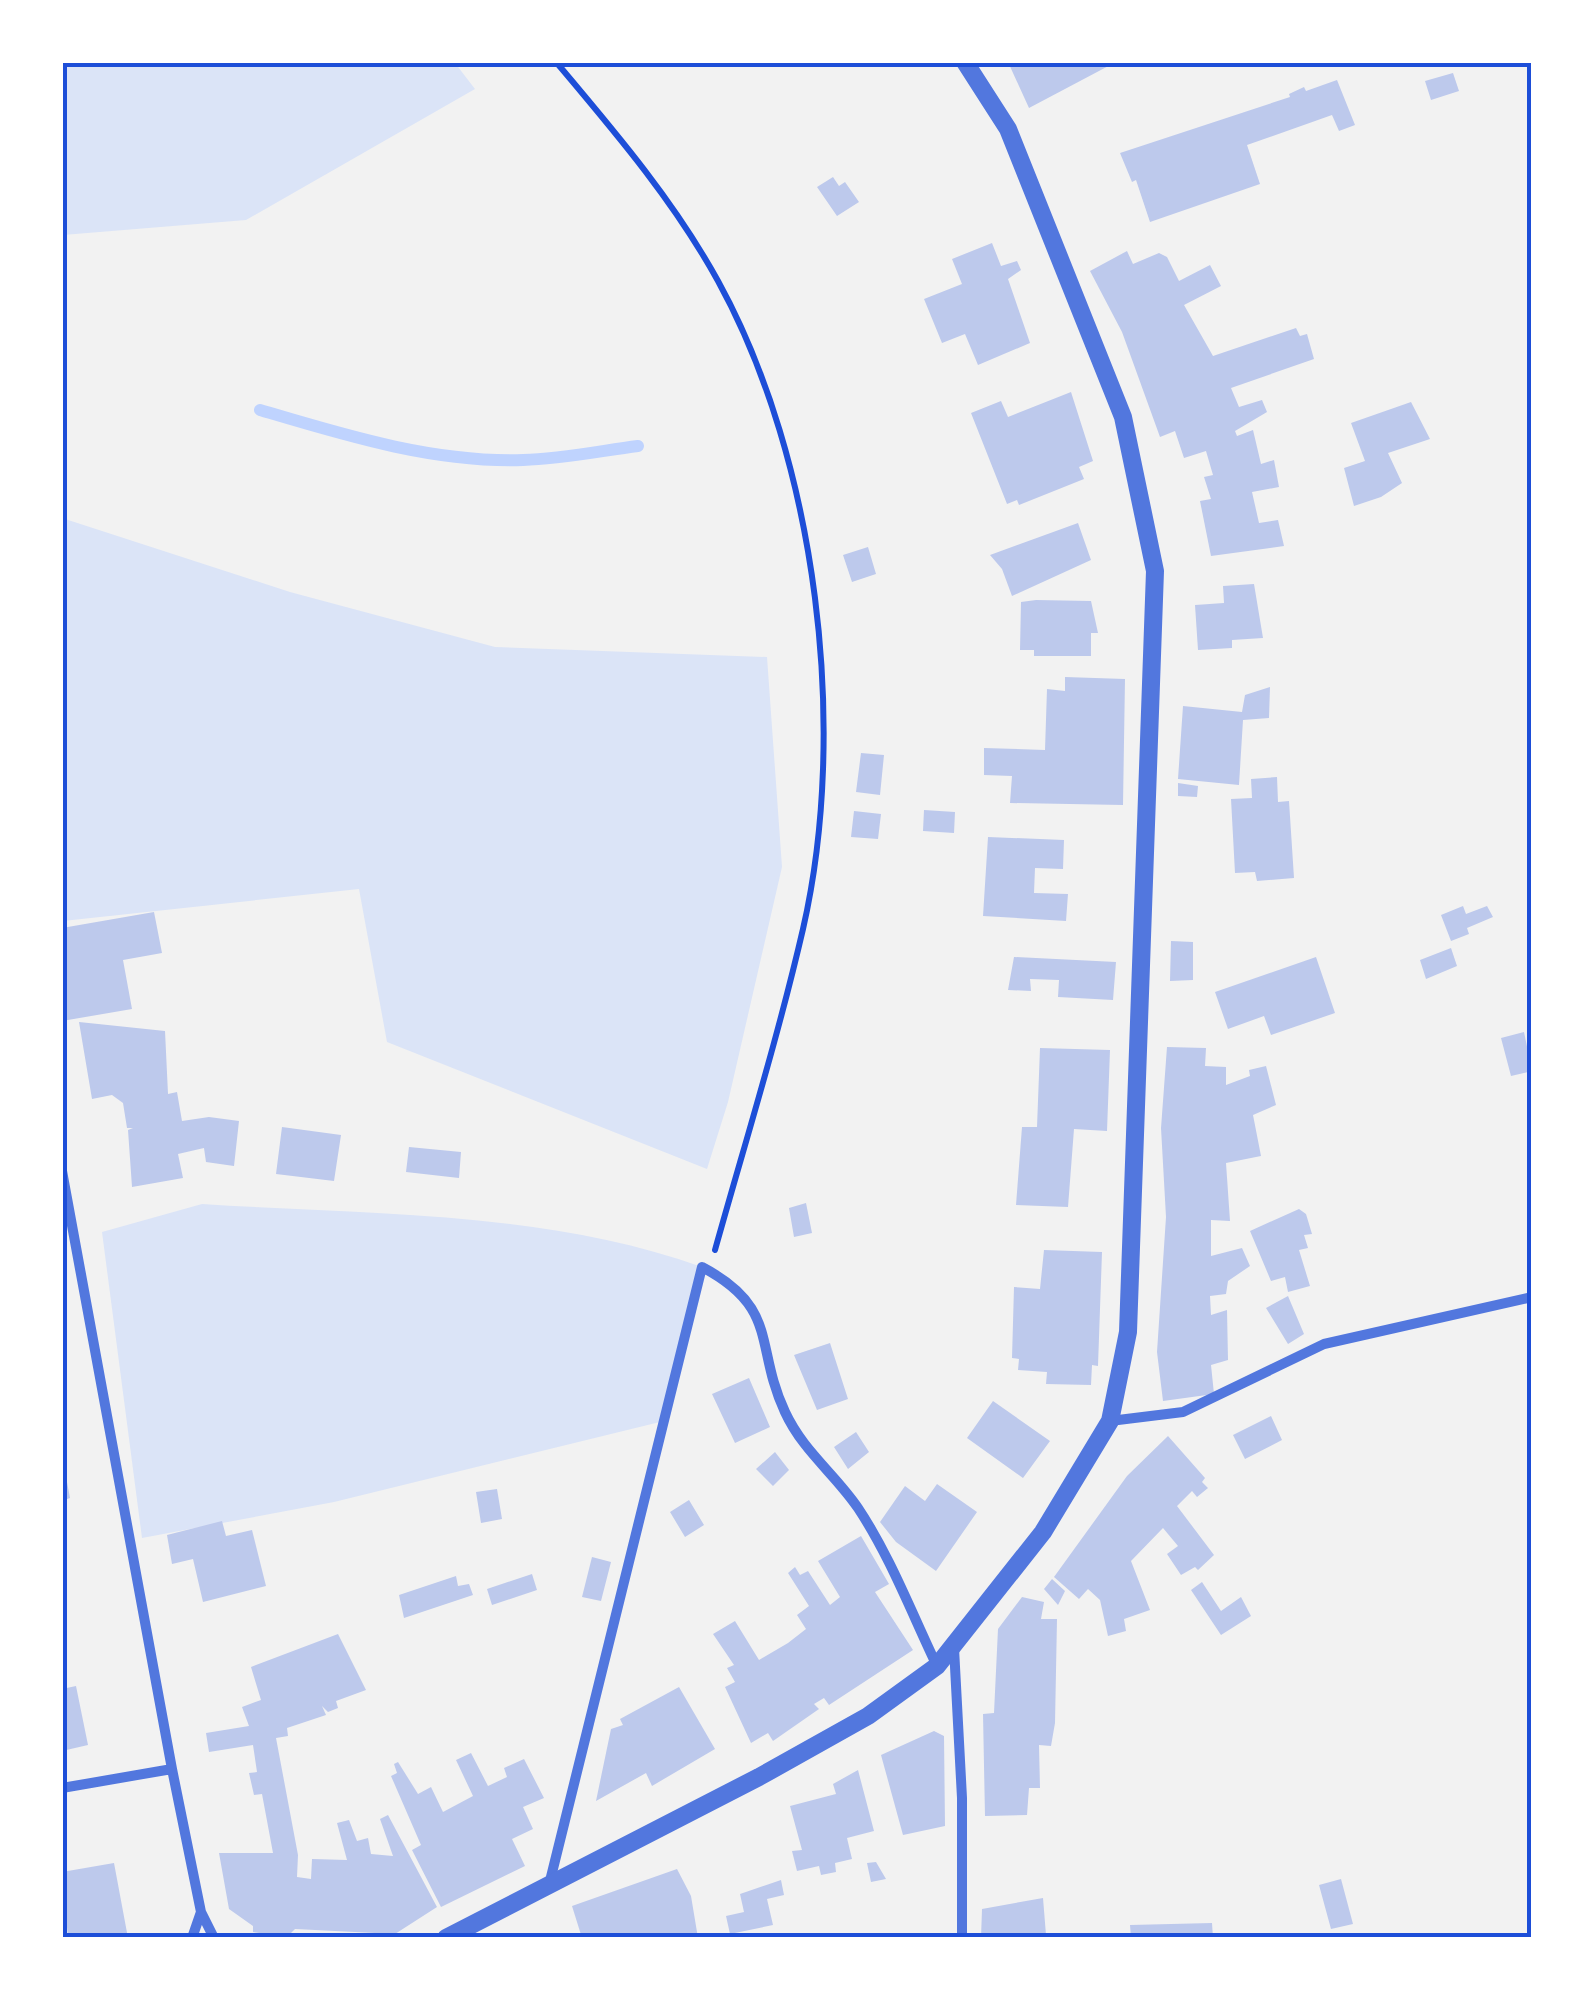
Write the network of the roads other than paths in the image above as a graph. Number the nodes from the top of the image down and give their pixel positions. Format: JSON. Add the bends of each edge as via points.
{"nodes":[{"id":1,"x":965,"y":62,"type":"edge"},
{"id":2,"x":62,"y":1170,"type":"edge"},
{"id":3,"x":1532,"y":1297,"type":"edge"},
{"id":4,"x":1110,"y":1420,"type":"junction"},
{"id":5,"x":954,"y":1648,"type":"junction"},
{"id":6,"x":937,"y":1666,"type":"junction"},
{"id":7,"x":172,"y":1769,"type":"junction"},
{"id":8,"x":62,"y":1788,"type":"edge"},
{"id":9,"x":549,"y":1886,"type":"junction"},
{"id":10,"x":201,"y":1912,"type":"junction"},
{"id":11,"x":192,"y":1938,"type":"edge"},
{"id":12,"x":214,"y":1938,"type":"edge"},
{"id":13,"x":446,"y":1938,"type":"edge"},
{"id":14,"x":962,"y":1938,"type":"edge"}],
"edges":[{"from":1,"to":4,"type":"street","via":[[1008,129],[1085,315],[1123,417],[1155,571],[1128,1332]]},
{"from":2,"to":7,"type":"street"},
{"from":3,"to":4,"type":"street","via":[[1324,1344],[1183,1412]]},
{"from":4,"to":5,"type":"street","via":[[1043,1532]]},
{"from":5,"to":6,"type":"street"},
{"from":5,"to":14,"type":"street"},
{"from":6,"to":9,"type":"street","via":[[868,1716]]},
{"from":6,"to":9,"type":"street","via":[[858,1508],[812,1458],[784,1410],[759,1317],[736,1286],[702,1267]]},
{"from":7,"to":8,"type":"street"},
{"from":7,"to":10,"type":"street"},
{"from":9,"to":13,"type":"street"},
{"from":10,"to":11,"type":"street"},
{"from":10,"to":12,"type":"street"}]}
